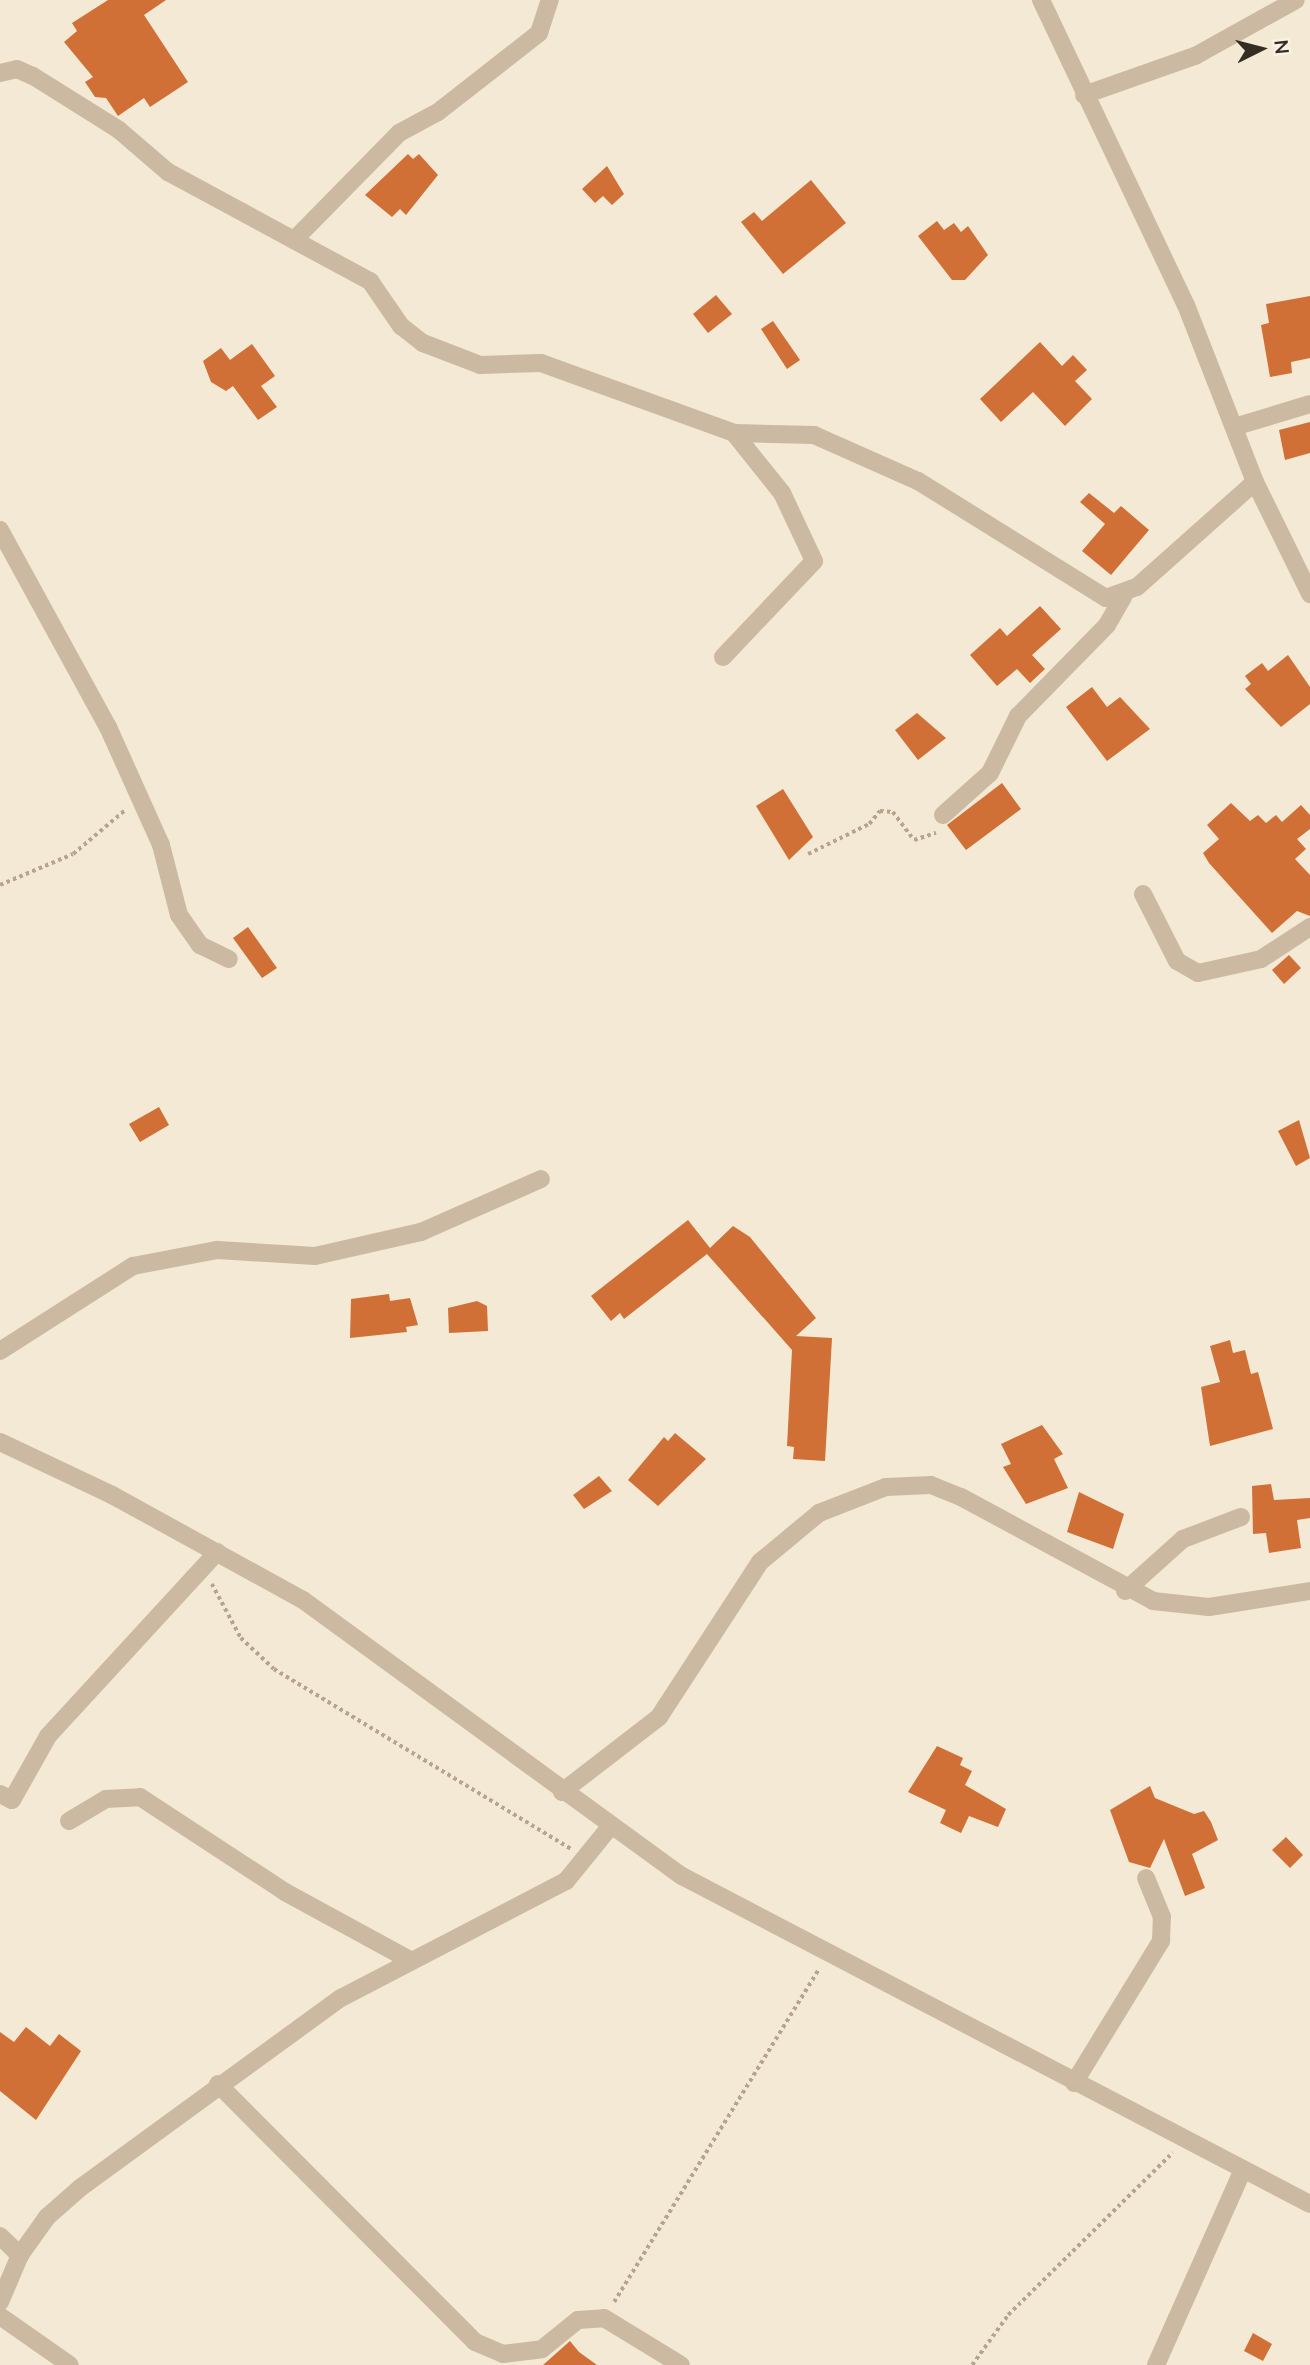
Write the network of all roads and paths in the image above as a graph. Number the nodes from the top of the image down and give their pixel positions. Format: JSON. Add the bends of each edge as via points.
{"nodes":[{"id":1,"x":550,"y":0,"type":"edge"},
{"id":2,"x":1041,"y":0,"type":"edge"},
{"id":3,"x":1296,"y":0,"type":"edge"},
{"id":4,"x":0,"y":73,"type":"edge"},
{"id":5,"x":1084,"y":95,"type":"junction"},
{"id":6,"x":294,"y":240,"type":"junction"},
{"id":7,"x":1310,"y":404,"type":"edge"},
{"id":8,"x":1234,"y":427,"type":"junction"},
{"id":9,"x":734,"y":433,"type":"junction"},
{"id":10,"x":1255,"y":482,"type":"junction"},
{"id":11,"x":0,"y":530,"type":"edge"},
{"id":12,"x":1310,"y":594,"type":"edge"},
{"id":13,"x":1122,"y":597,"type":"junction"},
{"id":14,"x":723,"y":657,"type":"dead end"},
{"id":15,"x":141,"y":801,"type":"junction"},
{"id":16,"x":943,"y":815,"type":"joint"},
{"id":17,"x":808,"y":854,"type":"dead end"},
{"id":18,"x":0,"y":885,"type":"edge"},
{"id":19,"x":1143,"y":894,"type":"dead end"},
{"id":20,"x":1310,"y":927,"type":"edge"},
{"id":21,"x":229,"y":959,"type":"dead end"},
{"id":22,"x":541,"y":1179,"type":"dead end"},
{"id":23,"x":0,"y":1351,"type":"edge"},
{"id":24,"x":0,"y":1442,"type":"edge"},
{"id":25,"x":1241,"y":1517,"type":"dead end"},
{"id":26,"x":217,"y":1552,"type":"junction"},
{"id":27,"x":204,"y":1569,"type":"junction"},
{"id":28,"x":1125,"y":1591,"type":"junction"},
{"id":29,"x":1310,"y":1591,"type":"edge"},
{"id":30,"x":562,"y":1792,"type":"junction"},
{"id":31,"x":0,"y":1794,"type":"edge"},
{"id":32,"x":69,"y":1821,"type":"dead end"},
{"id":33,"x":609,"y":1828,"type":"junction"},
{"id":34,"x":589,"y":1859,"type":"junction"},
{"id":35,"x":1146,"y":1878,"type":"dead end"},
{"id":36,"x":827,"y":1955,"type":"junction"},
{"id":37,"x":408,"y":1959,"type":"junction"},
{"id":38,"x":1074,"y":2083,"type":"junction"},
{"id":39,"x":218,"y":2084,"type":"junction"},
{"id":40,"x":1186,"y":2140,"type":"junction"},
{"id":41,"x":1243,"y":2170,"type":"junction"},
{"id":42,"x":1310,"y":2204,"type":"edge"},
{"id":43,"x":0,"y":2236,"type":"edge"},
{"id":44,"x":19,"y":2255,"type":"junction"},
{"id":45,"x":0,"y":2302,"type":"edge"},
{"id":46,"x":0,"y":2316,"type":"edge"},
{"id":47,"x":604,"y":2318,"type":"junction"},
{"id":48,"x":70,"y":2365,"type":"edge"},
{"id":49,"x":681,"y":2365,"type":"edge"},
{"id":50,"x":972,"y":2365,"type":"edge"},
{"id":51,"x":1156,"y":2365,"type":"edge"}],
"edges":[{"from":1,"to":6,"type":"street","via":[[539,33],[438,111],[399,133]]},
{"from":2,"to":5,"type":"street"},
{"from":3,"to":5,"type":"street","via":[[1195,56]]},
{"from":4,"to":6,"type":"street","via":[[17,69],[33,76],[118,130],[169,172]]},
{"from":5,"to":8,"type":"street","via":[[1186,305]]},
{"from":6,"to":9,"type":"street","via":[[370,281],[401,326],[423,342],[480,365],[541,363]]},
{"from":7,"to":8,"type":"street"},
{"from":8,"to":10,"type":"street"},
{"from":9,"to":13,"type":"street","via":[[814,435],[918,481],[1067,570],[1090,592]]},
{"from":9,"to":14,"type":"street","via":[[782,493],[814,561]]},
{"from":10,"to":12,"type":"street"},
{"from":10,"to":13,"type":"street"},
{"from":11,"to":15,"type":"street"},
{"from":13,"to":16,"type":"street","via":[[1107,625],[1018,716],[990,773]]},
{"from":15,"to":18,"type":"path","via":[[73,854]]},
{"from":15,"to":21,"type":"street","via":[[161,845],[179,915],[200,945]]},
{"from":16,"to":17,"type":"path","via":[[938,832],[926,841],[914,840],[893,812],[880,811],[869,824]]},
{"from":19,"to":20,"type":"street","via":[[1177,961],[1198,973],[1261,959]]},
{"from":22,"to":23,"type":"street","via":[[421,1232],[316,1256],[217,1250],[133,1266]]},
{"from":24,"to":26,"type":"street"},
{"from":25,"to":28,"type":"street","via":[[1183,1539]]},
{"from":26,"to":27,"type":"street"},
{"from":26,"to":30,"type":"street","via":[[391,1660]]},
{"from":27,"to":31,"type":"street","via":[[48,1735],[12,1800]]},
{"from":27,"to":34,"type":"path","via":[[241,1638],[274,1669],[499,1811]]},
{"from":28,"to":29,"type":"street","via":[[1180,1607]]},
{"from":28,"to":30,"type":"street","via":[[1000,1516],[931,1485],[909,1483],[852,1498],[819,1513],[760,1562],[659,1717]]},
{"from":30,"to":33,"type":"street"},
{"from":32,"to":37,"type":"street","via":[[106,1799],[140,1797],[285,1892]]},
{"from":33,"to":34,"type":"street"},
{"from":33,"to":36,"type":"street"},
{"from":34,"to":37,"type":"street","via":[[555,1887]]},
{"from":35,"to":38,"type":"street","via":[[1162,1917],[1161,1941]]},
{"from":36,"to":38,"type":"street"},
{"from":36,"to":47,"type":"path"},
{"from":37,"to":39,"type":"street"},
{"from":38,"to":40,"type":"street"},
{"from":39,"to":44,"type":"street","via":[[80,2188],[47,2217]]},
{"from":39,"to":47,"type":"street","via":[[475,2342],[503,2354],[542,2349],[578,2320]]},
{"from":40,"to":41,"type":"street"},
{"from":40,"to":50,"type":"path","via":[[1008,2315]]},
{"from":41,"to":42,"type":"street"},
{"from":41,"to":51,"type":"street"},
{"from":43,"to":44,"type":"street"},
{"from":44,"to":45,"type":"street"},
{"from":46,"to":48,"type":"street"},
{"from":47,"to":49,"type":"street"}]}
